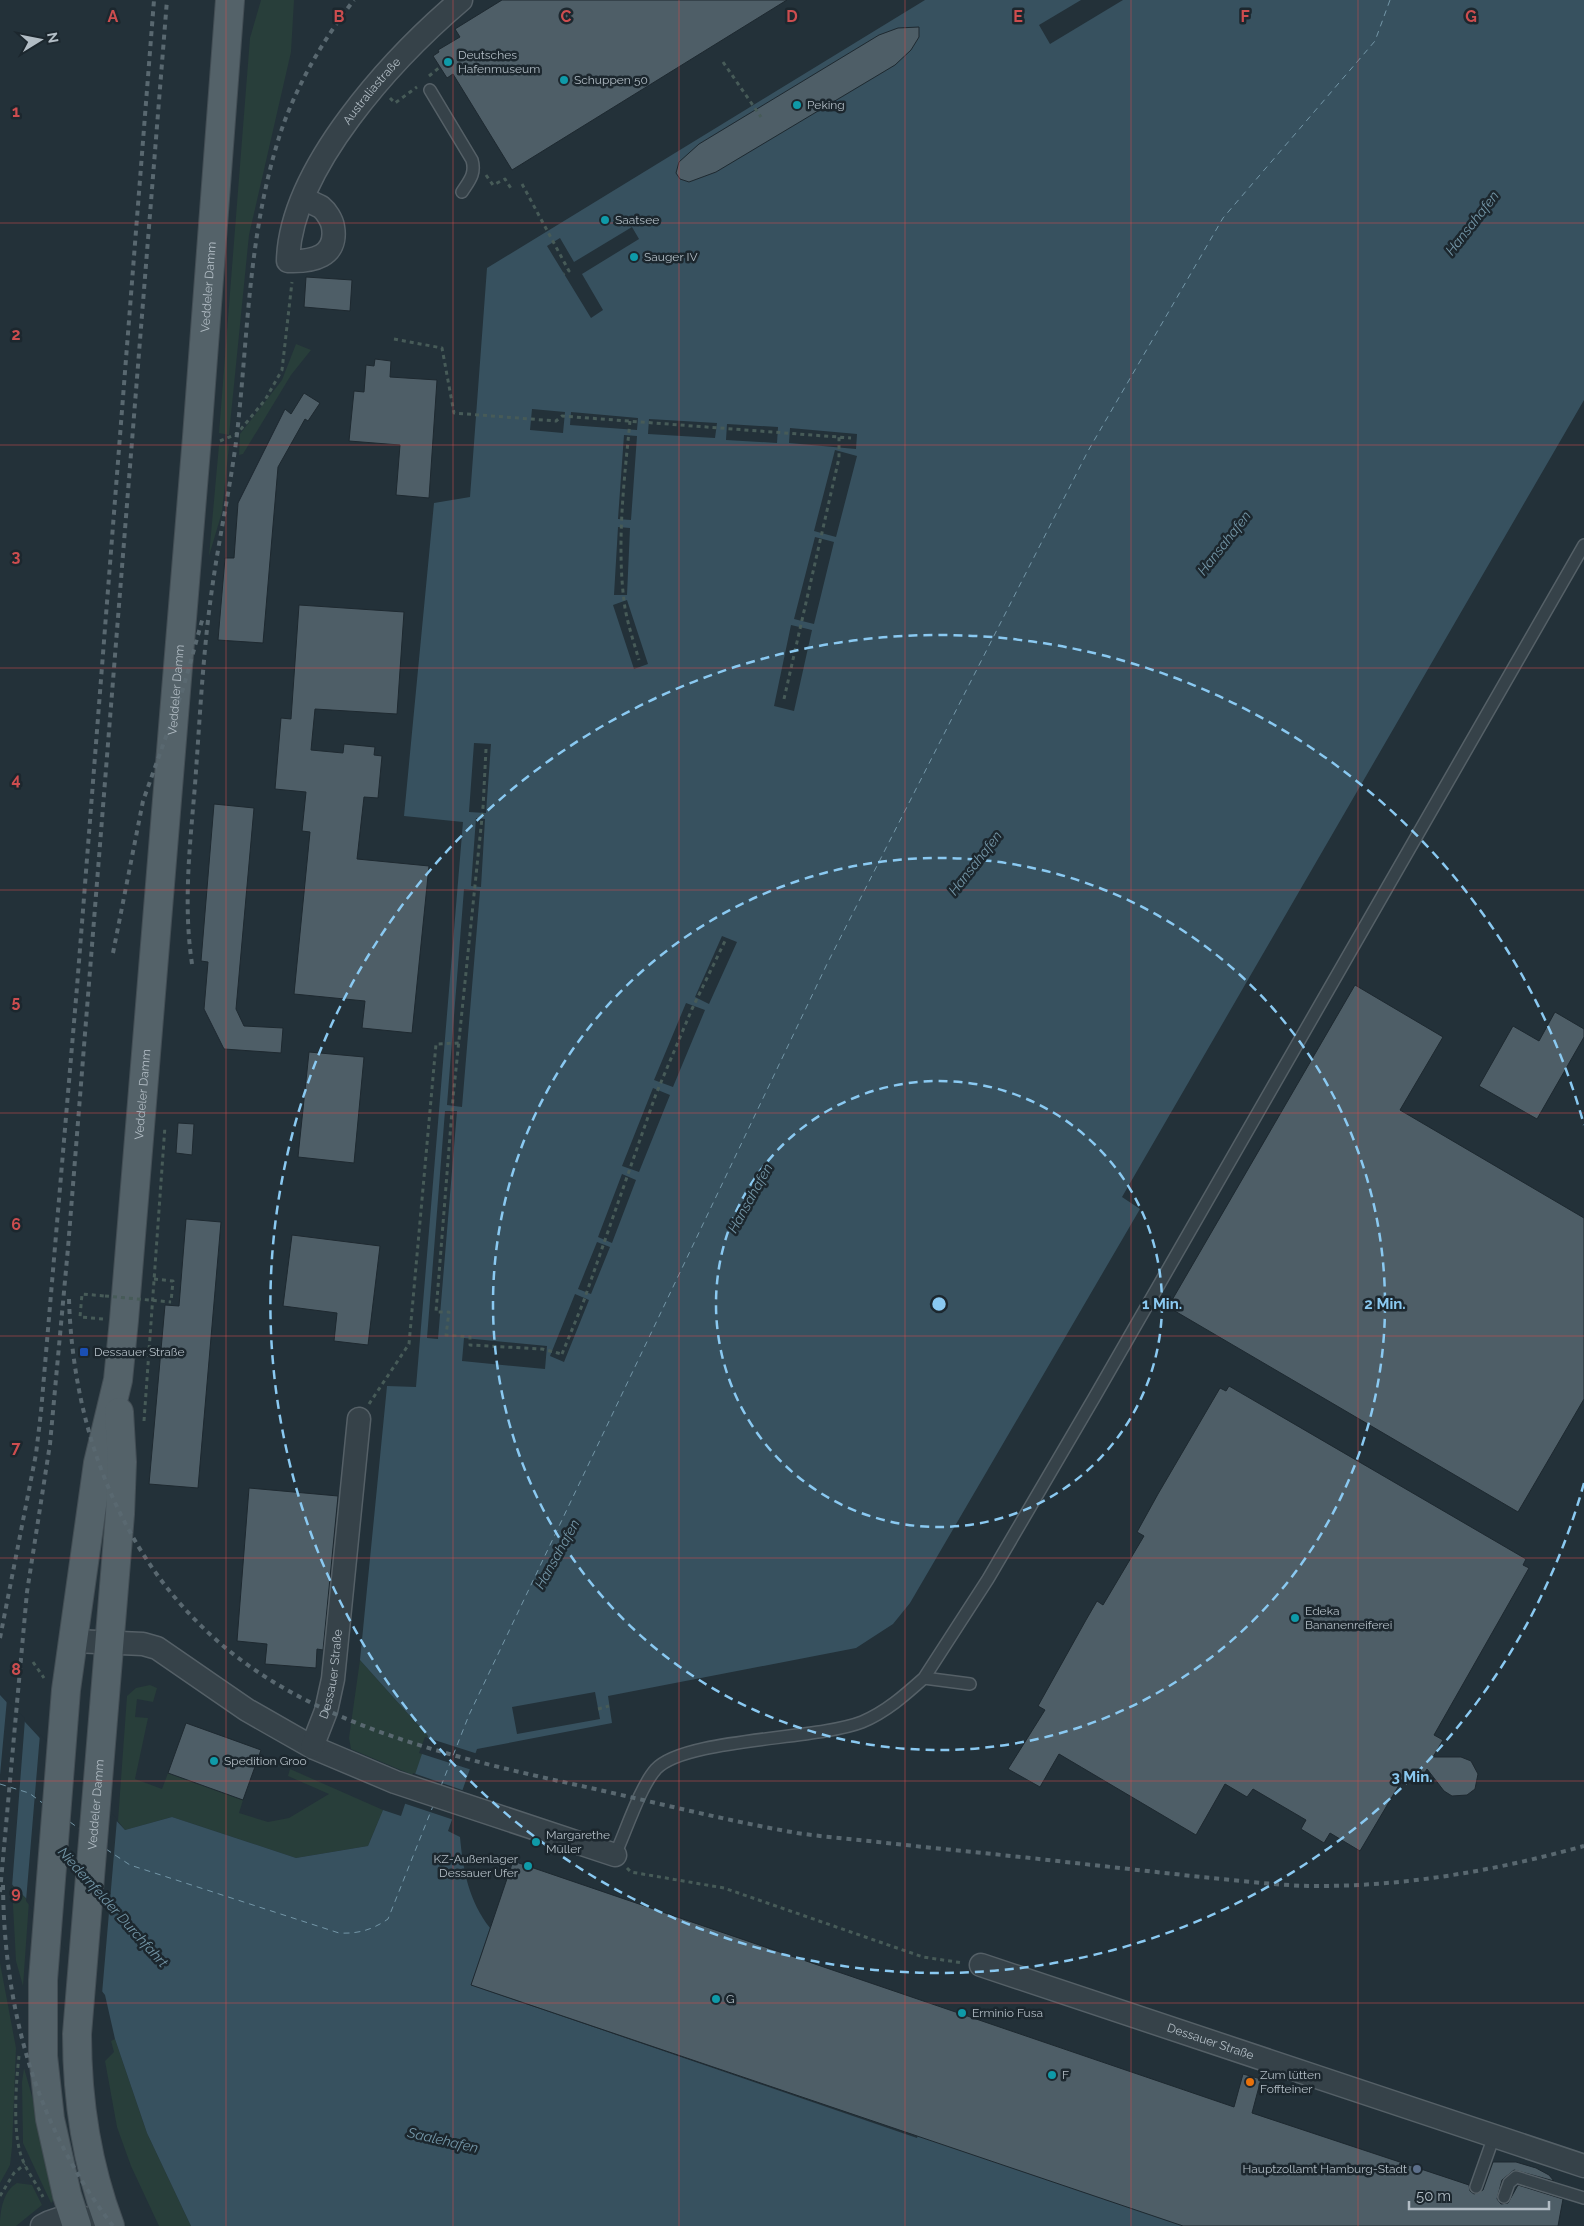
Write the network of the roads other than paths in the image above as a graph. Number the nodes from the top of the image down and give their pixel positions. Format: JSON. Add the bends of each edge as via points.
{"nodes":[{"id":1,"x":230,"y":0,"type":"edge"},
{"id":2,"x":461,"y":0,"type":"edge"},
{"id":3,"x":424,"y":85,"type":"road end"},
{"id":4,"x":462,"y":192,"type":"dead end"},
{"id":5,"x":303,"y":198,"type":"junction"},
{"id":6,"x":1584,"y":545,"type":"edge"},
{"id":7,"x":118,"y":1380,"type":"junction"},
{"id":8,"x":359,"y":1419,"type":"road end"},
{"id":9,"x":74,"y":1641,"type":"junction"},
{"id":10,"x":109,"y":1643,"type":"junction"},
{"id":11,"x":924,"y":1678,"type":"junction"},
{"id":12,"x":970,"y":1684,"type":"dead end"},
{"id":13,"x":312,"y":1747,"type":"junction"},
{"id":14,"x":616,"y":1854,"type":"joint"},
{"id":15,"x":982,"y":1965,"type":"road end"},
{"id":16,"x":1494,"y":2136,"type":"junction"},
{"id":17,"x":1584,"y":2166,"type":"edge"},
{"id":18,"x":1476,"y":2187,"type":"dead end"},
{"id":19,"x":1504,"y":2197,"type":"dead end"},
{"id":20,"x":1584,"y":2198,"type":"edge"},
{"id":21,"x":61,"y":2222,"type":"edge"},
{"id":22,"x":109,"y":2226,"type":"edge"}],
"edges":[{"from":1,"to":7,"type":"main road","name":"Veddeler Damm"},
{"from":2,"to":5,"type":"street","name":"Australiastraße","via":[[406,50],[347,122],[311,179]]},
{"from":3,"to":4,"type":"lane","via":[[472,160],[472,177]]},
{"from":5,"to":5,"type":"street","name":"Australiastraße","via":[[289,242],[288,261],[321,257],[334,239],[332,221],[322,208]]},
{"from":6,"to":11,"type":"lane","via":[[1090,1406],[988,1579]]},
{"from":7,"to":9,"type":"main road","name":"Veddeler Damm","via":[[98,1463]]},
{"from":7,"to":10,"type":"main road","name":"Veddeler Damm","via":[[122,1462]]},
{"from":8,"to":13,"type":"street","name":"Dessauer Straße","via":[[334,1679]]},
{"from":9,"to":10,"type":"street"},
{"from":9,"to":21,"type":"main road","name":"Veddeler Damm","via":[[66,1690],[42,2003],[46,2083]]},
{"from":10,"to":13,"type":"street","via":[[158,1648],[247,1710]]},
{"from":10,"to":22,"type":"main road","name":"Veddeler Damm","via":[[77,2034],[81,2108],[91,2166]]},
{"from":11,"to":12,"type":"lane"},
{"from":11,"to":14,"type":"lane","via":[[894,1705],[861,1722],[695,1751],[657,1768],[647,1782]]},
{"from":13,"to":14,"type":"street","via":[[395,1782]]},
{"from":15,"to":16,"type":"street","name":"Dessauer Straße"},
{"from":16,"to":17,"type":"street","name":"Dessauer Straße"},
{"from":16,"to":18,"type":"lane"},
{"from":19,"to":20,"type":"lane","via":[[1509,2183],[1516,2177]]},
{"from":21,"to":22,"type":"street","name":"Veddeler Damm","via":[[91,2218]]}]}
